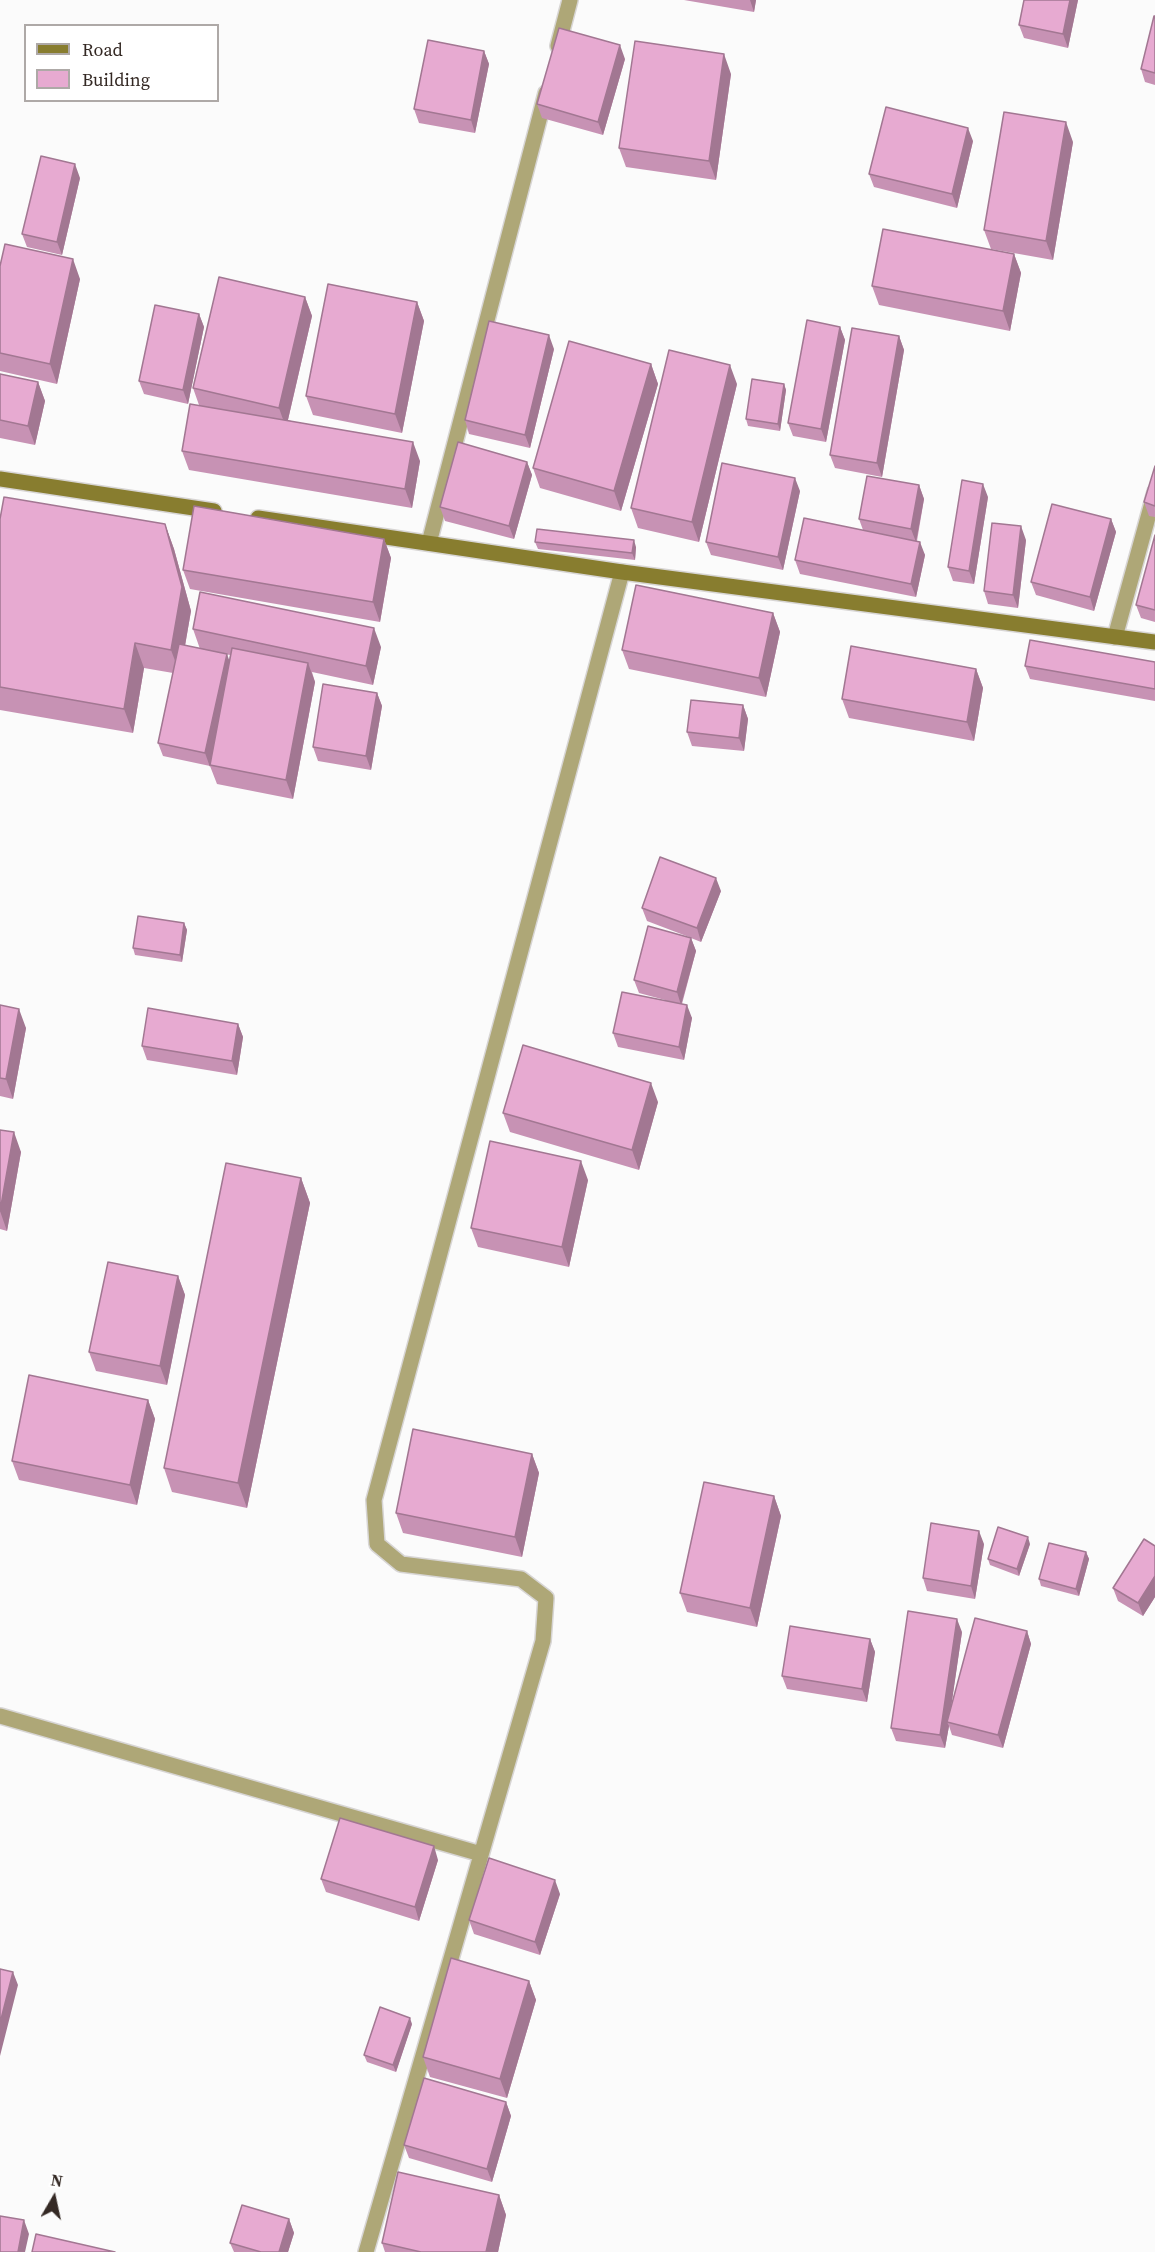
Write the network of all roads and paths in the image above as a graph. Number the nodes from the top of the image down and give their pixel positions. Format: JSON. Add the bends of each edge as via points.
{"nodes":[{"id":1,"x":570,"y":0,"type":"edge"},
{"id":2,"x":555,"y":58,"type":"edge"},
{"id":3,"x":549,"y":81,"type":"edge"},
{"id":4,"x":0,"y":479,"type":"edge"},
{"id":5,"x":1155,"y":492,"type":"edge"},
{"id":6,"x":429,"y":543,"type":"junction"},
{"id":7,"x":622,"y":572,"type":"junction"},
{"id":8,"x":1115,"y":637,"type":"junction"},
{"id":9,"x":1155,"y":642,"type":"edge"},
{"id":10,"x":0,"y":1716,"type":"edge"},
{"id":11,"x":481,"y":1854,"type":"junction"},
{"id":12,"x":366,"y":2252,"type":"edge"}],
"edges":[{"from":1,"to":2,"type":"street"},
{"from":3,"to":6,"type":"street"},
{"from":4,"to":6,"type":"main road"},
{"from":5,"to":8,"type":"street"},
{"from":6,"to":7,"type":"main road"},
{"from":7,"to":8,"type":"main road"},
{"from":7,"to":11,"type":"street","via":[[374,1500],[377,1544],[401,1564],[521,1579],[546,1598],[543,1641]]},
{"from":8,"to":9,"type":"main road"},
{"from":10,"to":11,"type":"street"},
{"from":11,"to":12,"type":"street"}]}
